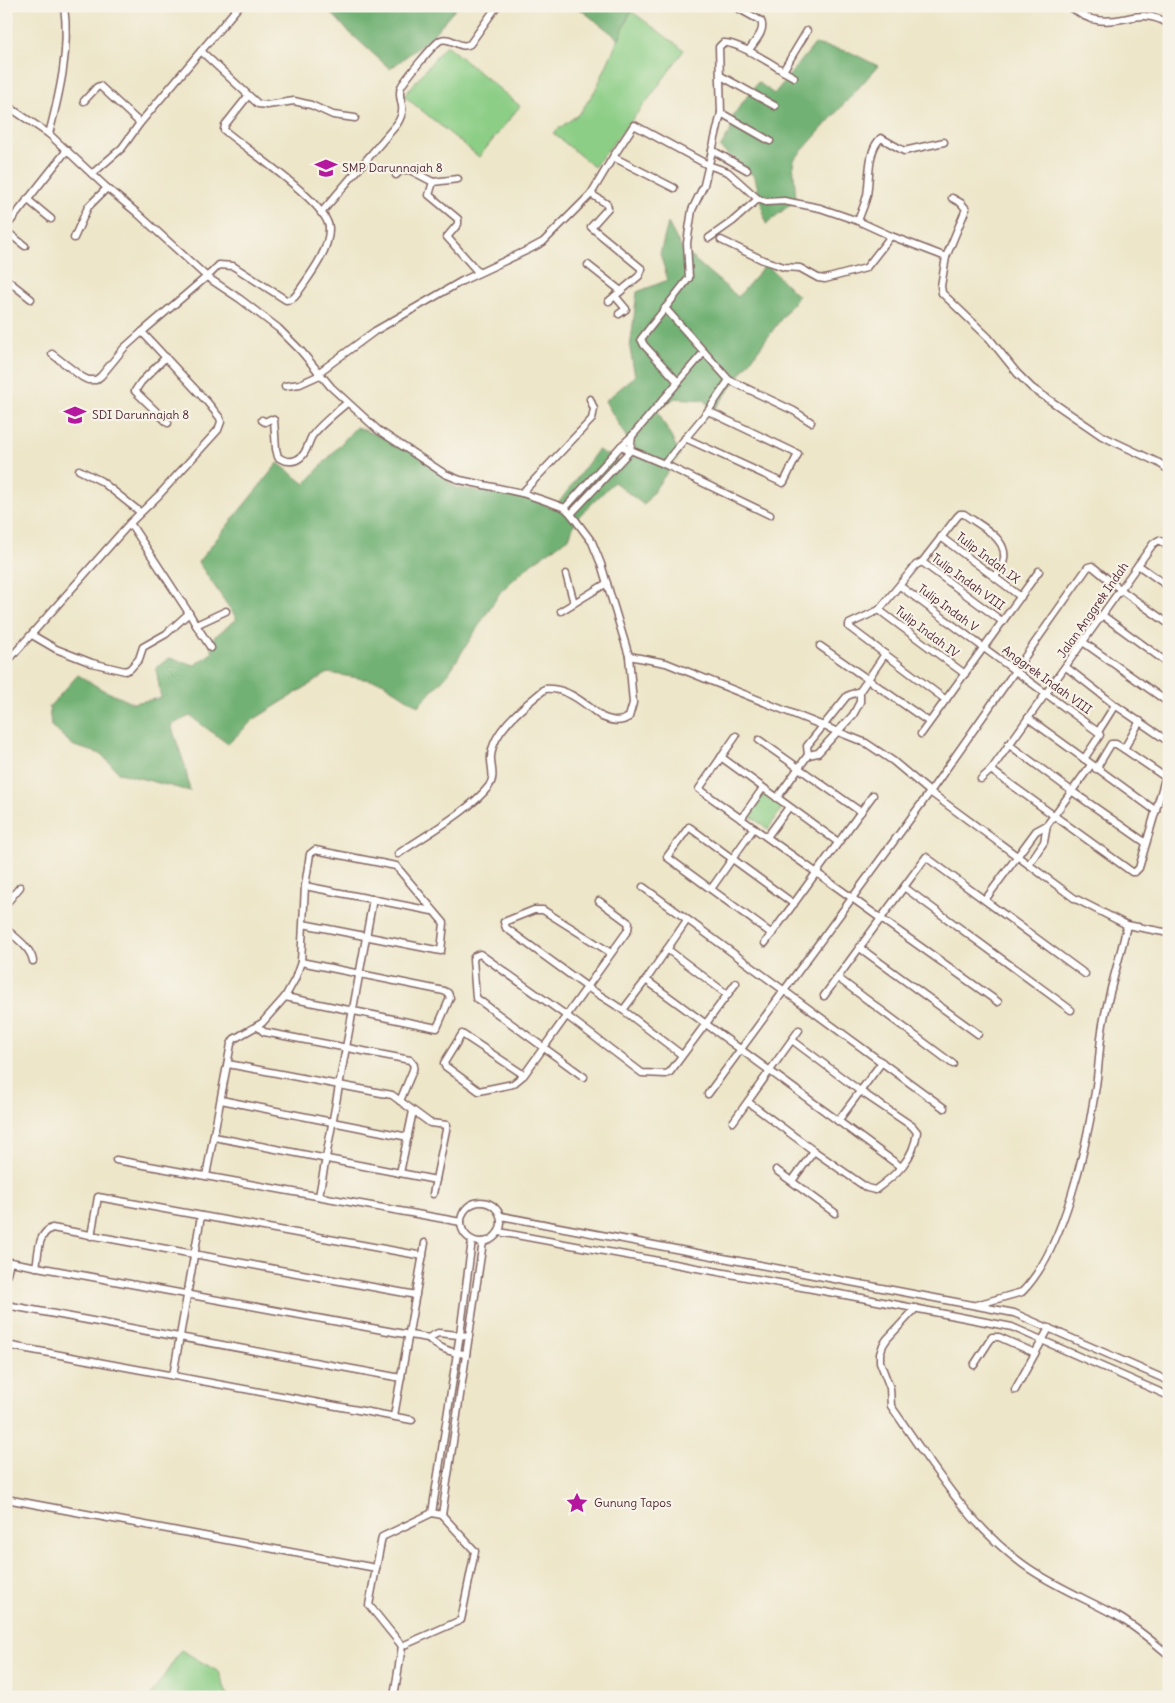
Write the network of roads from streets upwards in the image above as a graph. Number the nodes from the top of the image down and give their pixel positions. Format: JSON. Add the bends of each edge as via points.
{"nodes":[{"id":1,"x":64,"y":6,"type":"edge"},
{"id":2,"x":239,"y":6,"type":"edge"},
{"id":3,"x":497,"y":6,"type":"edge"},
{"id":4,"x":734,"y":6,"type":"edge"},
{"id":5,"x":1069,"y":6,"type":"edge"},
{"id":6,"x":1169,"y":24,"type":"edge"},
{"id":7,"x":807,"y":31,"type":"dead end"},
{"id":8,"x":748,"y":50,"type":"junction"},
{"id":9,"x":201,"y":51,"type":"junction"},
{"id":10,"x":784,"y":71,"type":"junction"},
{"id":11,"x":721,"y":76,"type":"junction"},
{"id":12,"x":794,"y":77,"type":"dead end"},
{"id":13,"x":248,"y":96,"type":"junction"},
{"id":14,"x":84,"y":100,"type":"dead end"},
{"id":15,"x":6,"y":105,"type":"edge"},
{"id":16,"x":775,"y":106,"type":"dead end"},
{"id":17,"x":721,"y":113,"type":"junction"},
{"id":18,"x":355,"y":118,"type":"dead end"},
{"id":19,"x":140,"y":123,"type":"junction"},
{"id":20,"x":50,"y":134,"type":"junction"},
{"id":21,"x":770,"y":141,"type":"dead end"},
{"id":22,"x":944,"y":142,"type":"dead end"},
{"id":23,"x":68,"y":150,"type":"junction"},
{"id":24,"x":712,"y":150,"type":"junction"},
{"id":25,"x":613,"y":157,"type":"junction"},
{"id":26,"x":708,"y":165,"type":"junction"},
{"id":27,"x":747,"y":170,"type":"dead end"},
{"id":28,"x":92,"y":174,"type":"junction"},
{"id":29,"x":396,"y":175,"type":"dead end"},
{"id":30,"x":458,"y":179,"type":"dead end"},
{"id":31,"x":433,"y":182,"type":"junction"},
{"id":32,"x":107,"y":188,"type":"junction"},
{"id":33,"x":674,"y":188,"type":"dead end"},
{"id":34,"x":591,"y":194,"type":"junction"},
{"id":35,"x":952,"y":198,"type":"dead end"},
{"id":36,"x":28,"y":199,"type":"junction"},
{"id":37,"x":758,"y":199,"type":"junction"},
{"id":38,"x":321,"y":213,"type":"junction"},
{"id":39,"x":51,"y":219,"type":"dead end"},
{"id":40,"x":858,"y":221,"type":"junction"},
{"id":41,"x":6,"y":227,"type":"edge"},
{"id":42,"x":6,"y":231,"type":"edge"},
{"id":43,"x":891,"y":236,"type":"junction"},
{"id":44,"x":74,"y":238,"type":"dead end"},
{"id":45,"x":709,"y":238,"type":"dead end"},
{"id":46,"x":721,"y":240,"type":"dead end"},
{"id":47,"x":26,"y":246,"type":"dead end"},
{"id":48,"x":946,"y":257,"type":"junction"},
{"id":49,"x":588,"y":265,"type":"dead end"},
{"id":50,"x":478,"y":272,"type":"junction"},
{"id":51,"x":206,"y":277,"type":"junction"},
{"id":52,"x":6,"y":279,"type":"edge"},
{"id":53,"x":621,"y":291,"type":"junction"},
{"id":54,"x":615,"y":296,"type":"junction"},
{"id":55,"x":31,"y":299,"type":"dead end"},
{"id":56,"x":610,"y":301,"type":"dead end"},
{"id":57,"x":665,"y":308,"type":"junction"},
{"id":58,"x":619,"y":314,"type":"dead end"},
{"id":59,"x":142,"y":332,"type":"junction"},
{"id":60,"x":704,"y":352,"type":"junction"},
{"id":61,"x":52,"y":354,"type":"dead end"},
{"id":62,"x":166,"y":357,"type":"junction"},
{"id":63,"x":319,"y":374,"type":"junction"},
{"id":64,"x":730,"y":380,"type":"junction"},
{"id":65,"x":678,"y":382,"type":"junction"},
{"id":66,"x":285,"y":386,"type":"dead end"},
{"id":67,"x":590,"y":399,"type":"dead end"},
{"id":68,"x":347,"y":403,"type":"junction"},
{"id":69,"x":708,"y":411,"type":"junction"},
{"id":70,"x":262,"y":420,"type":"dead end"},
{"id":71,"x":811,"y":422,"type":"dead end"},
{"id":72,"x":168,"y":423,"type":"dead end"},
{"id":73,"x":632,"y":436,"type":"junction"},
{"id":74,"x":685,"y":438,"type":"junction"},
{"id":75,"x":620,"y":446,"type":"junction"},
{"id":76,"x":630,"y":451,"type":"junction"},
{"id":77,"x":664,"y":464,"type":"junction"},
{"id":78,"x":79,"y":470,"type":"dead end"},
{"id":79,"x":1169,"y":470,"type":"edge"},
{"id":80,"x":522,"y":493,"type":"junction"},
{"id":81,"x":565,"y":508,"type":"junction"},
{"id":82,"x":140,"y":512,"type":"junction"},
{"id":83,"x":571,"y":514,"type":"junction"},
{"id":84,"x":770,"y":515,"type":"dead end"},
{"id":85,"x":130,"y":523,"type":"junction"},
{"id":86,"x":941,"y":537,"type":"junction"},
{"id":87,"x":1169,"y":547,"type":"edge"},
{"id":88,"x":922,"y":562,"type":"junction"},
{"id":89,"x":1138,"y":565,"type":"junction"},
{"id":90,"x":1039,"y":571,"type":"dead end"},
{"id":91,"x":566,"y":574,"type":"dead end"},
{"id":92,"x":995,"y":577,"type":"junction"},
{"id":93,"x":607,"y":583,"type":"junction"},
{"id":94,"x":900,"y":586,"type":"junction"},
{"id":95,"x":1169,"y":586,"type":"edge"},
{"id":96,"x":1121,"y":590,"type":"junction"},
{"id":97,"x":1021,"y":597,"type":"junction"},
{"id":98,"x":574,"y":603,"type":"junction"},
{"id":99,"x":226,"y":611,"type":"dead end"},
{"id":100,"x":561,"y":611,"type":"dead end"},
{"id":101,"x":878,"y":611,"type":"junction"},
{"id":102,"x":189,"y":613,"type":"junction"},
{"id":103,"x":1102,"y":615,"type":"junction"},
{"id":104,"x":1003,"y":622,"type":"junction"},
{"id":105,"x":1169,"y":624,"type":"edge"},
{"id":106,"x":196,"y":625,"type":"junction"},
{"id":107,"x":32,"y":635,"type":"junction"},
{"id":108,"x":1083,"y":642,"type":"junction"},
{"id":109,"x":820,"y":646,"type":"dead end"},
{"id":110,"x":983,"y":647,"type":"junction"},
{"id":111,"x":211,"y":648,"type":"dead end"},
{"id":112,"x":885,"y":654,"type":"junction"},
{"id":113,"x":629,"y":656,"type":"junction"},
{"id":114,"x":6,"y":663,"type":"edge"},
{"id":115,"x":1169,"y":664,"type":"edge"},
{"id":116,"x":1066,"y":667,"type":"junction"},
{"id":117,"x":1016,"y":671,"type":"junction"},
{"id":118,"x":964,"y":674,"type":"junction"},
{"id":119,"x":868,"y":679,"type":"junction"},
{"id":120,"x":860,"y":691,"type":"junction"},
{"id":121,"x":1047,"y":693,"type":"junction"},
{"id":122,"x":946,"y":700,"type":"junction"},
{"id":123,"x":1169,"y":703,"type":"edge"},
{"id":124,"x":1115,"y":705,"type":"junction"},
{"id":125,"x":1028,"y":718,"type":"junction"},
{"id":126,"x":1140,"y":721,"type":"junction"},
{"id":127,"x":929,"y":722,"type":"junction"},
{"id":128,"x":824,"y":726,"type":"junction"},
{"id":129,"x":838,"y":731,"type":"junction"},
{"id":130,"x":1098,"y":732,"type":"junction"},
{"id":131,"x":921,"y":734,"type":"dead end"},
{"id":132,"x":736,"y":736,"type":"dead end"},
{"id":133,"x":759,"y":740,"type":"dead end"},
{"id":134,"x":1169,"y":742,"type":"edge"},
{"id":135,"x":1008,"y":744,"type":"junction"},
{"id":136,"x":1124,"y":749,"type":"junction"},
{"id":137,"x":808,"y":755,"type":"junction"},
{"id":138,"x":721,"y":757,"type":"junction"},
{"id":139,"x":1084,"y":759,"type":"junction"},
{"id":140,"x":1169,"y":765,"type":"edge"},
{"id":141,"x":1094,"y":767,"type":"junction"},
{"id":142,"x":799,"y":768,"type":"junction"},
{"id":143,"x":991,"y":770,"type":"junction"},
{"id":144,"x":1165,"y":777,"type":"junction"},
{"id":145,"x":981,"y":779,"type":"dead end"},
{"id":146,"x":763,"y":788,"type":"junction"},
{"id":147,"x":930,"y":792,"type":"junction"},
{"id":148,"x":1073,"y":792,"type":"junction"},
{"id":149,"x":873,"y":795,"type":"dead end"},
{"id":150,"x":777,"y":798,"type":"junction"},
{"id":151,"x":790,"y":807,"type":"junction"},
{"id":152,"x":1156,"y":811,"type":"junction"},
{"id":153,"x":861,"y":812,"type":"junction"},
{"id":154,"x":1054,"y":816,"type":"junction"},
{"id":155,"x":741,"y":819,"type":"junction"},
{"id":156,"x":1047,"y":825,"type":"junction"},
{"id":157,"x":754,"y":828,"type":"junction"},
{"id":158,"x":767,"y":837,"type":"junction"},
{"id":159,"x":838,"y":842,"type":"junction"},
{"id":160,"x":1146,"y":843,"type":"junction"},
{"id":161,"x":398,"y":854,"type":"dead end"},
{"id":162,"x":1018,"y":856,"type":"junction"},
{"id":163,"x":732,"y":859,"type":"junction"},
{"id":164,"x":1029,"y":864,"type":"junction"},
{"id":165,"x":817,"y":872,"type":"junction"},
{"id":166,"x":305,"y":886,"type":"junction"},
{"id":167,"x":20,"y":887,"type":"dead end"},
{"id":168,"x":643,"y":887,"type":"dead end"},
{"id":169,"x":904,"y":887,"type":"junction"},
{"id":170,"x":711,"y":889,"type":"junction"},
{"id":171,"x":853,"y":898,"type":"junction"},
{"id":172,"x":373,"y":899,"type":"junction"},
{"id":173,"x":984,"y":900,"type":"junction"},
{"id":174,"x":599,"y":901,"type":"dead end"},
{"id":175,"x":6,"y":904,"type":"edge"},
{"id":176,"x":794,"y":904,"type":"junction"},
{"id":177,"x":432,"y":911,"type":"junction"},
{"id":178,"x":881,"y":918,"type":"junction"},
{"id":179,"x":688,"y":920,"type":"junction"},
{"id":180,"x":303,"y":924,"type":"junction"},
{"id":181,"x":1126,"y":925,"type":"junction"},
{"id":182,"x":6,"y":929,"type":"edge"},
{"id":183,"x":1169,"y":933,"type":"edge"},
{"id":184,"x":772,"y":934,"type":"junction"},
{"id":185,"x":366,"y":936,"type":"junction"},
{"id":186,"x":765,"y":943,"type":"dead end"},
{"id":187,"x":860,"y":948,"type":"junction"},
{"id":188,"x":667,"y":949,"type":"junction"},
{"id":189,"x":610,"y":953,"type":"junction"},
{"id":190,"x":33,"y":961,"type":"dead end"},
{"id":191,"x":301,"y":962,"type":"junction"},
{"id":192,"x":359,"y":974,"type":"junction"},
{"id":193,"x":1085,"y":974,"type":"dead end"},
{"id":194,"x":838,"y":978,"type":"junction"},
{"id":195,"x":646,"y":980,"type":"junction"},
{"id":196,"x":736,"y":983,"type":"dead end"},
{"id":197,"x":587,"y":987,"type":"junction"},
{"id":198,"x":785,"y":991,"type":"junction"},
{"id":199,"x":728,"y":995,"type":"junction"},
{"id":200,"x":824,"y":996,"type":"dead end"},
{"id":201,"x":286,"y":997,"type":"junction"},
{"id":202,"x":998,"y":1002,"type":"dead end"},
{"id":203,"x":623,"y":1010,"type":"junction"},
{"id":204,"x":1071,"y":1010,"type":"dead end"},
{"id":205,"x":352,"y":1011,"type":"junction"},
{"id":206,"x":566,"y":1016,"type":"junction"},
{"id":207,"x":706,"y":1024,"type":"junction"},
{"id":208,"x":257,"y":1026,"type":"junction"},
{"id":209,"x":800,"y":1030,"type":"dead end"},
{"id":210,"x":978,"y":1034,"type":"dead end"},
{"id":211,"x":792,"y":1040,"type":"junction"},
{"id":212,"x":346,"y":1048,"type":"junction"},
{"id":213,"x":544,"y":1048,"type":"junction"},
{"id":214,"x":741,"y":1050,"type":"junction"},
{"id":215,"x":682,"y":1055,"type":"junction"},
{"id":216,"x":882,"y":1062,"type":"junction"},
{"id":217,"x":228,"y":1064,"type":"junction"},
{"id":218,"x":953,"y":1064,"type":"dead end"},
{"id":219,"x":770,"y":1071,"type":"junction"},
{"id":220,"x":524,"y":1075,"type":"junction"},
{"id":221,"x":584,"y":1077,"type":"dead end"},
{"id":222,"x":339,"y":1085,"type":"junction"},
{"id":223,"x":860,"y":1091,"type":"junction"},
{"id":224,"x":708,"y":1094,"type":"dead end"},
{"id":225,"x":221,"y":1100,"type":"junction"},
{"id":226,"x":400,"y":1101,"type":"junction"},
{"id":227,"x":748,"y":1102,"type":"junction"},
{"id":228,"x":944,"y":1108,"type":"dead end"},
{"id":229,"x":413,"y":1110,"type":"junction"},
{"id":230,"x":838,"y":1121,"type":"junction"},
{"id":231,"x":332,"y":1122,"type":"junction"},
{"id":232,"x":733,"y":1122,"type":"dead end"},
{"id":233,"x":214,"y":1137,"type":"junction"},
{"id":234,"x":408,"y":1137,"type":"junction"},
{"id":235,"x":814,"y":1151,"type":"junction"},
{"id":236,"x":326,"y":1159,"type":"junction"},
{"id":237,"x":116,"y":1160,"type":"dead end"},
{"id":238,"x":901,"y":1167,"type":"junction"},
{"id":239,"x":776,"y":1170,"type":"dead end"},
{"id":240,"x":400,"y":1173,"type":"junction"},
{"id":241,"x":206,"y":1176,"type":"junction"},
{"id":242,"x":436,"y":1180,"type":"junction"},
{"id":243,"x":792,"y":1182,"type":"junction"},
{"id":244,"x":433,"y":1194,"type":"dead end"},
{"id":245,"x":318,"y":1196,"type":"junction"},
{"id":246,"x":835,"y":1213,"type":"dead end"},
{"id":247,"x":201,"y":1216,"type":"junction"},
{"id":248,"x":501,"y":1216,"type":"junction"},
{"id":249,"x":461,"y":1222,"type":"junction"},
{"id":250,"x":499,"y":1232,"type":"junction"},
{"id":251,"x":91,"y":1236,"type":"junction"},
{"id":252,"x":472,"y":1240,"type":"junction"},
{"id":253,"x":483,"y":1242,"type":"junction"},
{"id":254,"x":425,"y":1243,"type":"dead end"},
{"id":255,"x":194,"y":1255,"type":"junction"},
{"id":256,"x":423,"y":1256,"type":"junction"},
{"id":257,"x":36,"y":1267,"type":"junction"},
{"id":258,"x":6,"y":1277,"type":"edge"},
{"id":259,"x":868,"y":1286,"type":"junction"},
{"id":260,"x":187,"y":1296,"type":"junction"},
{"id":261,"x":416,"y":1296,"type":"junction"},
{"id":262,"x":867,"y":1299,"type":"junction"},
{"id":263,"x":6,"y":1305,"type":"edge"},
{"id":264,"x":975,"y":1305,"type":"junction"},
{"id":265,"x":916,"y":1308,"type":"junction"},
{"id":266,"x":1049,"y":1328,"type":"junction"},
{"id":267,"x":460,"y":1334,"type":"junction"},
{"id":268,"x":410,"y":1335,"type":"junction"},
{"id":269,"x":469,"y":1336,"type":"junction"},
{"id":270,"x":180,"y":1337,"type":"junction"},
{"id":271,"x":428,"y":1338,"type":"junction"},
{"id":272,"x":1042,"y":1340,"type":"junction"},
{"id":273,"x":6,"y":1345,"type":"edge"},
{"id":274,"x":456,"y":1353,"type":"junction"},
{"id":275,"x":1035,"y":1353,"type":"junction"},
{"id":276,"x":466,"y":1354,"type":"junction"},
{"id":277,"x":974,"y":1365,"type":"dead end"},
{"id":278,"x":173,"y":1376,"type":"junction"},
{"id":279,"x":401,"y":1378,"type":"junction"},
{"id":280,"x":1169,"y":1381,"type":"edge"},
{"id":281,"x":1015,"y":1390,"type":"dead end"},
{"id":282,"x":1169,"y":1396,"type":"edge"},
{"id":283,"x":394,"y":1416,"type":"junction"},
{"id":284,"x":412,"y":1420,"type":"dead end"},
{"id":285,"x":6,"y":1499,"type":"edge"},
{"id":286,"x":432,"y":1513,"type":"junction"},
{"id":287,"x":442,"y":1514,"type":"junction"},
{"id":288,"x":376,"y":1568,"type":"junction"},
{"id":289,"x":402,"y":1646,"type":"junction"},
{"id":290,"x":1169,"y":1655,"type":"edge"},
{"id":291,"x":394,"y":1697,"type":"edge"}],
"edges":[{"from":1,"to":20,"type":"street","via":[[67,24],[62,87]]},
{"from":2,"to":9,"type":"street"},
{"from":3,"to":38,"type":"street","via":[[470,44],[465,47],[447,39],[433,46],[402,87],[400,96],[404,107],[397,124]]},
{"from":4,"to":8,"type":"street","via":[[763,25]]},
{"from":5,"to":6,"type":"street","via":[[1098,21],[1140,15],[1152,16]]},
{"from":7,"to":10,"type":"street"},
{"from":8,"to":10,"type":"street"},
{"from":8,"to":11,"type":"street","via":[[723,42],[719,47]]},
{"from":9,"to":13,"type":"street"},
{"from":9,"to":19,"type":"street"},
{"from":10,"to":12,"type":"street"},
{"from":11,"to":16,"type":"street"},
{"from":11,"to":17,"type":"street"},
{"from":13,"to":18,"type":"street","via":[[264,106],[294,101],[333,115]]},
{"from":13,"to":38,"type":"street","via":[[224,130],[299,189]]},
{"from":14,"to":19,"type":"street","via":[[100,86]]},
{"from":15,"to":20,"type":"street"},
{"from":17,"to":21,"type":"street"},
{"from":17,"to":24,"type":"street"},
{"from":19,"to":28,"type":"street","via":[[122,148]]},
{"from":20,"to":23,"type":"street"},
{"from":22,"to":40,"type":"street","via":[[904,151],[881,138],[873,156],[867,194]]},
{"from":23,"to":28,"type":"street"},
{"from":23,"to":36,"type":"street"},
{"from":24,"to":26,"type":"street"},
{"from":24,"to":27,"type":"street"},
{"from":25,"to":26,"type":"street","via":[[634,125]]},
{"from":25,"to":33,"type":"street"},
{"from":25,"to":34,"type":"street"},
{"from":26,"to":37,"type":"street","via":[[728,172]]},
{"from":26,"to":57,"type":"street","via":[[704,185],[692,210],[687,243],[689,278]]},
{"from":28,"to":32,"type":"street"},
{"from":29,"to":31,"type":"street","via":[[401,170],[410,170]]},
{"from":30,"to":31,"type":"street"},
{"from":31,"to":50,"type":"street","via":[[430,197],[458,222],[447,238]]},
{"from":32,"to":44,"type":"street","via":[[88,207]]},
{"from":32,"to":51,"type":"street"},
{"from":34,"to":50,"type":"street","via":[[543,242]]},
{"from":34,"to":53,"type":"street","via":[[608,208],[591,227],[642,269],[639,276]]},
{"from":35,"to":48,"type":"street","via":[[966,209]]},
{"from":36,"to":39,"type":"street"},
{"from":36,"to":41,"type":"street"},
{"from":37,"to":40,"type":"street","via":[[820,208]]},
{"from":37,"to":45,"type":"street"},
{"from":38,"to":51,"type":"street","via":[[329,225],[324,250],[294,298],[286,300],[228,264],[219,265]]},
{"from":40,"to":43,"type":"street"},
{"from":42,"to":47,"type":"street"},
{"from":43,"to":46,"type":"street","via":[[866,268],[825,279],[800,268],[763,260]]},
{"from":43,"to":48,"type":"street"},
{"from":48,"to":79,"type":"street","via":[[940,286],[942,293],[989,338],[1024,381],[1102,436]]},
{"from":49,"to":53,"type":"street"},
{"from":50,"to":63,"type":"street","via":[[375,331]]},
{"from":51,"to":59,"type":"street"},
{"from":51,"to":63,"type":"street","via":[[240,298],[278,328]]},
{"from":52,"to":55,"type":"street"},
{"from":53,"to":54,"type":"street"},
{"from":54,"to":56,"type":"street"},
{"from":54,"to":58,"type":"street","via":[[626,309]]},
{"from":57,"to":60,"type":"street"},
{"from":57,"to":65,"type":"street","via":[[641,339]]},
{"from":59,"to":61,"type":"street","via":[[96,380],[82,377]]},
{"from":59,"to":62,"type":"street"},
{"from":60,"to":64,"type":"street"},
{"from":60,"to":65,"type":"street"},
{"from":62,"to":72,"type":"street","via":[[135,391]]},
{"from":62,"to":82,"type":"street","via":[[208,403],[220,422],[211,438]]},
{"from":63,"to":66,"type":"street","via":[[300,384]]},
{"from":63,"to":68,"type":"street"},
{"from":64,"to":69,"type":"street"},
{"from":64,"to":71,"type":"street"},
{"from":65,"to":73,"type":"street"},
{"from":67,"to":80,"type":"street","via":[[594,409],[592,418]]},
{"from":68,"to":70,"type":"street","via":[[320,428],[304,453],[294,461],[278,457],[274,420]]},
{"from":68,"to":80,"type":"street","via":[[378,430],[445,474]]},
{"from":69,"to":74,"type":"street"},
{"from":69,"to":74,"type":"street","via":[[798,454],[784,482]]},
{"from":73,"to":75,"type":"street"},
{"from":73,"to":76,"type":"street"},
{"from":74,"to":77,"type":"street"},
{"from":75,"to":76,"type":"street"},
{"from":75,"to":81,"type":"street"},
{"from":76,"to":77,"type":"street"},
{"from":76,"to":83,"type":"street"},
{"from":77,"to":84,"type":"street"},
{"from":78,"to":82,"type":"street","via":[[101,481]]},
{"from":80,"to":81,"type":"street"},
{"from":81,"to":83,"type":"street"},
{"from":82,"to":85,"type":"street"},
{"from":83,"to":93,"type":"street","via":[[592,542]]},
{"from":85,"to":102,"type":"street"},
{"from":85,"to":107,"type":"street"},
{"from":86,"to":88,"type":"street"},
{"from":86,"to":92,"type":"street","name":"Tulip Indah IX"},
{"from":86,"to":92,"type":"street","via":[[960,514],[964,514],[998,539],[1004,548],[1003,562]]},
{"from":87,"to":89,"type":"street","name":"Jalan Anggrek Indah","via":[[1157,541]]},
{"from":88,"to":94,"type":"street","name":"Tulip Indah VIII"},
{"from":88,"to":104,"type":"street","name":"Tulip Indah VIII"},
{"from":89,"to":95,"type":"street"},
{"from":89,"to":96,"type":"street","name":"Jalan Anggrek Indah"},
{"from":90,"to":97,"type":"street"},
{"from":91,"to":98,"type":"street"},
{"from":92,"to":97,"type":"street","name":"Tulip Indah IX"},
{"from":93,"to":98,"type":"street"},
{"from":93,"to":113,"type":"street"},
{"from":94,"to":101,"type":"street","name":"Tulip Indah VIII"},
{"from":94,"to":110,"type":"street","name":"Tulip Indah V"},
{"from":96,"to":103,"type":"street","name":"Jalan Anggrek Indah"},
{"from":96,"to":105,"type":"street"},
{"from":96,"to":117,"type":"street","via":[[1092,566],[1088,567]]},
{"from":97,"to":104,"type":"street"},
{"from":98,"to":100,"type":"street"},
{"from":99,"to":106,"type":"street"},
{"from":101,"to":112,"type":"street","via":[[848,626]]},
{"from":101,"to":118,"type":"street","name":"Tulip Indah IV"},
{"from":102,"to":106,"type":"street"},
{"from":102,"to":107,"type":"street","via":[[166,634],[143,647],[139,659],[125,671],[92,663],[56,649]]},
{"from":103,"to":108,"type":"street","name":"Jalan Anggrek Indah"},
{"from":103,"to":115,"type":"street"},
{"from":104,"to":110,"type":"street"},
{"from":106,"to":111,"type":"street"},
{"from":107,"to":114,"type":"street"},
{"from":108,"to":116,"type":"street","name":"Jalan Anggrek Indah"},
{"from":108,"to":123,"type":"street"},
{"from":109,"to":119,"type":"street"},
{"from":110,"to":117,"type":"street","name":"Anggrek Indah VIII"},
{"from":110,"to":118,"type":"street"},
{"from":112,"to":119,"type":"street"},
{"from":112,"to":122,"type":"street"},
{"from":113,"to":128,"type":"street","via":[[666,663]]},
{"from":113,"to":161,"type":"street","via":[[632,703],[629,717],[623,721],[608,720],[566,692],[545,689],[508,721],[497,738],[491,756],[493,778],[488,787],[463,810]]},
{"from":116,"to":121,"type":"street","name":"Jalan Anggrek Indah"},
{"from":116,"to":124,"type":"street"},
{"from":117,"to":121,"type":"street","name":"Anggrek Indah VIII"},
{"from":117,"to":147,"type":"street"},
{"from":118,"to":122,"type":"street"},
{"from":119,"to":120,"type":"street"},
{"from":119,"to":127,"type":"street"},
{"from":120,"to":128,"type":"street","via":[[847,696]]},
{"from":120,"to":129,"type":"street","via":[[858,707]]},
{"from":121,"to":125,"type":"street","name":"Jalan Anggrek Indah"},
{"from":121,"to":130,"type":"street","name":"Anggrek Indah VIII"},
{"from":122,"to":127,"type":"street"},
{"from":124,"to":126,"type":"street"},
{"from":124,"to":130,"type":"street"},
{"from":125,"to":135,"type":"street","name":"Jalan Anggrek Indah"},
{"from":125,"to":139,"type":"street"},
{"from":126,"to":134,"type":"street"},
{"from":126,"to":136,"type":"street"},
{"from":127,"to":131,"type":"street"},
{"from":128,"to":129,"type":"street"},
{"from":128,"to":137,"type":"street","via":[[807,746]]},
{"from":129,"to":137,"type":"street","via":[[818,753]]},
{"from":129,"to":147,"type":"street","via":[[893,761]]},
{"from":130,"to":139,"type":"street","via":[[1100,735]]},
{"from":132,"to":138,"type":"street"},
{"from":133,"to":142,"type":"street"},
{"from":135,"to":143,"type":"street","name":"Jalan Anggrek Indah"},
{"from":135,"to":148,"type":"street"},
{"from":136,"to":141,"type":"street","via":[[1111,744]]},
{"from":136,"to":144,"type":"street"},
{"from":137,"to":142,"type":"street"},
{"from":138,"to":146,"type":"street"},
{"from":138,"to":155,"type":"street","via":[[699,789]]},
{"from":139,"to":141,"type":"street"},
{"from":140,"to":144,"type":"street"},
{"from":141,"to":148,"type":"street"},
{"from":141,"to":152,"type":"street"},
{"from":142,"to":150,"type":"street"},
{"from":142,"to":153,"type":"street"},
{"from":143,"to":145,"type":"street","name":"Jalan Anggrek Indah"},
{"from":143,"to":154,"type":"street"},
{"from":144,"to":152,"type":"street"},
{"from":146,"to":150,"type":"street"},
{"from":146,"to":155,"type":"street"},
{"from":147,"to":162,"type":"street"},
{"from":147,"to":171,"type":"street"},
{"from":148,"to":154,"type":"street"},
{"from":148,"to":160,"type":"street"},
{"from":149,"to":153,"type":"street"},
{"from":150,"to":151,"type":"street"},
{"from":151,"to":158,"type":"street"},
{"from":151,"to":159,"type":"street"},
{"from":152,"to":160,"type":"street"},
{"from":153,"to":159,"type":"street"},
{"from":154,"to":156,"type":"street"},
{"from":154,"to":160,"type":"street","via":[[1132,872],[1139,868]]},
{"from":155,"to":157,"type":"street"},
{"from":156,"to":162,"type":"street","via":[[1036,831]]},
{"from":156,"to":164,"type":"street","via":[[1044,842]]},
{"from":157,"to":158,"type":"street"},
{"from":157,"to":163,"type":"street"},
{"from":158,"to":165,"type":"street"},
{"from":159,"to":165,"type":"street"},
{"from":162,"to":164,"type":"street"},
{"from":162,"to":173,"type":"street"},
{"from":163,"to":170,"type":"street"},
{"from":163,"to":170,"type":"street","via":[[689,827],[667,857]]},
{"from":163,"to":176,"type":"street"},
{"from":164,"to":181,"type":"street","via":[[1074,898]]},
{"from":165,"to":171,"type":"street"},
{"from":165,"to":176,"type":"street"},
{"from":166,"to":172,"type":"street"},
{"from":166,"to":177,"type":"street","via":[[310,854],[315,850],[396,866]]},
{"from":166,"to":180,"type":"street"},
{"from":167,"to":175,"type":"street"},
{"from":168,"to":179,"type":"street"},
{"from":169,"to":173,"type":"street","via":[[926,857]]},
{"from":169,"to":178,"type":"street"},
{"from":169,"to":204,"type":"street"},
{"from":170,"to":184,"type":"street"},
{"from":171,"to":178,"type":"street"},
{"from":171,"to":198,"type":"street"},
{"from":172,"to":177,"type":"street"},
{"from":172,"to":185,"type":"street"},
{"from":173,"to":193,"type":"street"},
{"from":174,"to":189,"type":"street","via":[[629,923],[628,930]]},
{"from":176,"to":184,"type":"street"},
{"from":177,"to":185,"type":"street","via":[[444,923],[441,951]]},
{"from":178,"to":187,"type":"street"},
{"from":178,"to":202,"type":"street"},
{"from":179,"to":188,"type":"street"},
{"from":179,"to":198,"type":"street"},
{"from":180,"to":185,"type":"street"},
{"from":180,"to":191,"type":"street"},
{"from":181,"to":183,"type":"street"},
{"from":181,"to":264,"type":"street","via":[[1103,1024],[1086,1139],[1070,1202],[1040,1270],[1026,1288],[1022,1292]]},
{"from":182,"to":190,"type":"street","via":[[26,948]]},
{"from":184,"to":186,"type":"street"},
{"from":185,"to":192,"type":"street"},
{"from":187,"to":194,"type":"street"},
{"from":187,"to":210,"type":"street"},
{"from":188,"to":195,"type":"street"},
{"from":188,"to":199,"type":"street"},
{"from":189,"to":197,"type":"street"},
{"from":189,"to":197,"type":"street","via":[[542,910],[504,922],[506,928]]},
{"from":191,"to":192,"type":"street"},
{"from":191,"to":201,"type":"street"},
{"from":192,"to":205,"type":"street"},
{"from":192,"to":205,"type":"street","via":[[444,991],[450,998],[437,1028]]},
{"from":194,"to":200,"type":"street"},
{"from":194,"to":218,"type":"street"},
{"from":195,"to":203,"type":"street"},
{"from":195,"to":207,"type":"street"},
{"from":196,"to":199,"type":"street"},
{"from":197,"to":203,"type":"street"},
{"from":197,"to":206,"type":"street"},
{"from":198,"to":214,"type":"street"},
{"from":198,"to":216,"type":"street"},
{"from":199,"to":207,"type":"street"},
{"from":201,"to":205,"type":"street"},
{"from":201,"to":208,"type":"street"},
{"from":203,"to":215,"type":"street"},
{"from":205,"to":212,"type":"street"},
{"from":206,"to":213,"type":"street"},
{"from":206,"to":213,"type":"street","via":[[480,954],[474,957],[476,998]]},
{"from":206,"to":215,"type":"street","via":[[642,1072],[668,1074]]},
{"from":207,"to":214,"type":"street"},
{"from":207,"to":215,"type":"street"},
{"from":208,"to":212,"type":"street","via":[[264,1032]]},
{"from":208,"to":217,"type":"street","via":[[234,1039]]},
{"from":209,"to":211,"type":"street"},
{"from":211,"to":219,"type":"street"},
{"from":211,"to":223,"type":"street"},
{"from":212,"to":222,"type":"street"},
{"from":212,"to":226,"type":"street","via":[[410,1060],[413,1070]]},
{"from":213,"to":220,"type":"street"},
{"from":213,"to":221,"type":"street"},
{"from":214,"to":219,"type":"street"},
{"from":214,"to":224,"type":"street"},
{"from":216,"to":223,"type":"street"},
{"from":216,"to":228,"type":"street"},
{"from":217,"to":222,"type":"street"},
{"from":217,"to":225,"type":"street"},
{"from":219,"to":227,"type":"street"},
{"from":219,"to":230,"type":"street"},
{"from":220,"to":220,"type":"street","via":[[513,1084],[479,1091],[444,1063],[462,1034]]},
{"from":222,"to":226,"type":"street","via":[[392,1095]]},
{"from":222,"to":231,"type":"street"},
{"from":223,"to":230,"type":"street"},
{"from":223,"to":238,"type":"street","via":[[917,1132],[912,1153]]},
{"from":225,"to":231,"type":"street"},
{"from":225,"to":233,"type":"street"},
{"from":226,"to":229,"type":"street"},
{"from":227,"to":232,"type":"street"},
{"from":227,"to":235,"type":"street"},
{"from":229,"to":234,"type":"street"},
{"from":229,"to":242,"type":"street","via":[[430,1122],[446,1125]]},
{"from":230,"to":238,"type":"street"},
{"from":231,"to":234,"type":"street"},
{"from":231,"to":236,"type":"street"},
{"from":233,"to":236,"type":"street"},
{"from":233,"to":241,"type":"street"},
{"from":234,"to":240,"type":"street"},
{"from":235,"to":238,"type":"street","via":[[860,1184],[875,1190]]},
{"from":235,"to":243,"type":"street"},
{"from":236,"to":240,"type":"street"},
{"from":236,"to":245,"type":"street"},
{"from":237,"to":241,"type":"street"},
{"from":239,"to":243,"type":"street"},
{"from":240,"to":242,"type":"street"},
{"from":241,"to":245,"type":"street"},
{"from":242,"to":244,"type":"street"},
{"from":243,"to":246,"type":"street"},
{"from":245,"to":249,"type":"street"},
{"from":247,"to":251,"type":"street","via":[[98,1197]]},
{"from":247,"to":255,"type":"street"},
{"from":247,"to":256,"type":"street"},
{"from":248,"to":249,"type":"street","via":[[491,1204],[474,1202],[462,1214]]},
{"from":248,"to":250,"type":"street"},
{"from":248,"to":259,"type":"street"},
{"from":249,"to":252,"type":"street","via":[[466,1236]]},
{"from":250,"to":253,"type":"street"},
{"from":250,"to":262,"type":"street"},
{"from":251,"to":255,"type":"street"},
{"from":251,"to":257,"type":"street","via":[[52,1228],[45,1231]]},
{"from":252,"to":253,"type":"street"},
{"from":252,"to":267,"type":"street"},
{"from":253,"to":269,"type":"street"},
{"from":254,"to":256,"type":"street"},
{"from":255,"to":260,"type":"street"},
{"from":255,"to":261,"type":"street"},
{"from":256,"to":261,"type":"street"},
{"from":257,"to":258,"type":"street","via":[[10,1262]]},
{"from":257,"to":260,"type":"street"},
{"from":259,"to":262,"type":"street"},
{"from":259,"to":264,"type":"street"},
{"from":260,"to":268,"type":"street"},
{"from":260,"to":270,"type":"street"},
{"from":261,"to":268,"type":"street"},
{"from":262,"to":265,"type":"street"},
{"from":263,"to":270,"type":"street"},
{"from":264,"to":266,"type":"street","via":[[1014,1313]]},
{"from":265,"to":272,"type":"street","via":[[1012,1327]]},
{"from":265,"to":290,"type":"street","via":[[883,1345],[880,1362],[890,1388],[891,1406],[962,1507],[992,1540],[1026,1566],[1118,1616]]},
{"from":266,"to":272,"type":"street"},
{"from":266,"to":280,"type":"street"},
{"from":267,"to":269,"type":"street"},
{"from":267,"to":271,"type":"street","via":[[438,1333]]},
{"from":267,"to":274,"type":"street"},
{"from":268,"to":271,"type":"street"},
{"from":268,"to":279,"type":"street"},
{"from":269,"to":276,"type":"street"},
{"from":270,"to":278,"type":"street"},
{"from":270,"to":279,"type":"street"},
{"from":271,"to":274,"type":"street","via":[[435,1345]]},
{"from":272,"to":275,"type":"street"},
{"from":272,"to":282,"type":"street"},
{"from":273,"to":278,"type":"street"},
{"from":274,"to":276,"type":"street"},
{"from":274,"to":286,"type":"street"},
{"from":275,"to":277,"type":"street","via":[[992,1337]]},
{"from":275,"to":281,"type":"street"},
{"from":276,"to":287,"type":"street"},
{"from":278,"to":283,"type":"street"},
{"from":279,"to":283,"type":"street"},
{"from":283,"to":284,"type":"street"},
{"from":285,"to":288,"type":"street"},
{"from":286,"to":287,"type":"street"},
{"from":286,"to":288,"type":"street","via":[[382,1537]]},
{"from":287,"to":289,"type":"street","via":[[475,1551],[461,1620]]},
{"from":288,"to":289,"type":"street","via":[[369,1605]]},
{"from":289,"to":291,"type":"street"}]}
